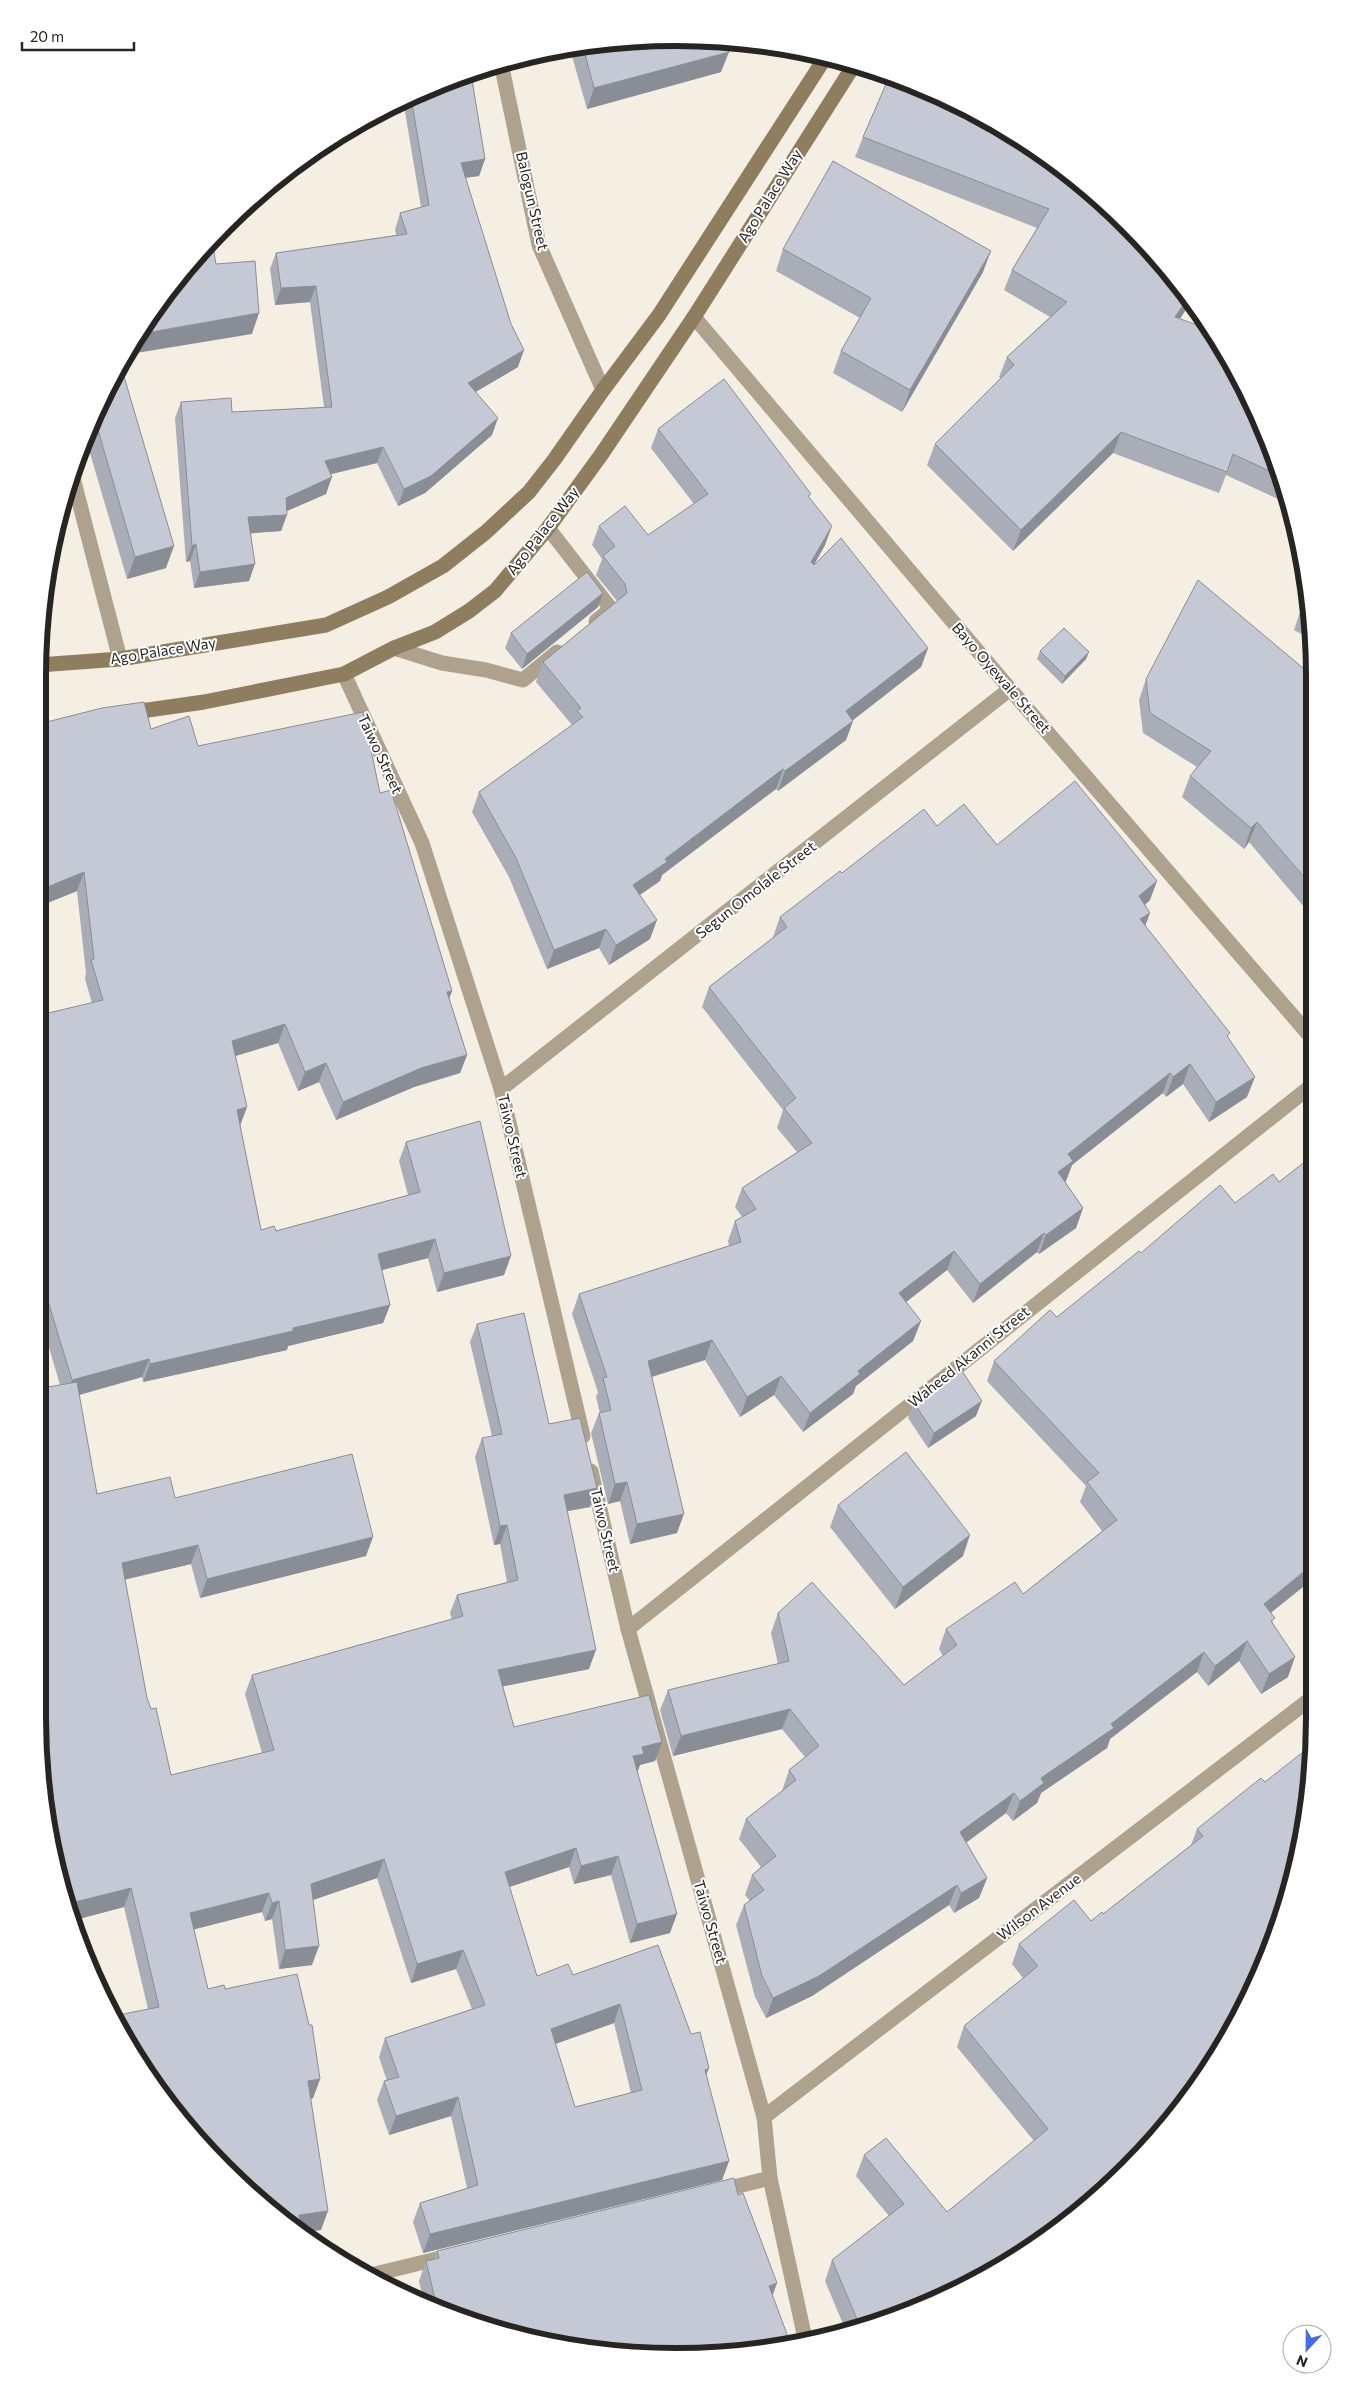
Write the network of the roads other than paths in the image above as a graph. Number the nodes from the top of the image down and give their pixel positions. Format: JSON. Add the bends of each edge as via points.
{"nodes":[{"id":1,"x":821,"y":64,"type":"edge"},
{"id":2,"x":504,"y":71,"type":"edge"},
{"id":3,"x":850,"y":71,"type":"edge"},
{"id":4,"x":694,"y":317,"type":"junction"},
{"id":5,"x":603,"y":390,"type":"junction"},
{"id":6,"x":76,"y":488,"type":"edge"},
{"id":7,"x":548,"y":528,"type":"junction"},
{"id":8,"x":584,"y":631,"type":"edge"},
{"id":9,"x":568,"y":643,"type":"edge"},
{"id":10,"x":394,"y":648,"type":"junction"},
{"id":11,"x":120,"y":659,"type":"junction"},
{"id":12,"x":47,"y":664,"type":"edge"},
{"id":13,"x":344,"y":674,"type":"junction"},
{"id":14,"x":1010,"y":689,"type":"junction"},
{"id":15,"x":116,"y":715,"type":"edge"},
{"id":16,"x":1306,"y":1031,"type":"edge"},
{"id":17,"x":502,"y":1089,"type":"junction"},
{"id":18,"x":1306,"y":1090,"type":"edge"},
{"id":19,"x":628,"y":1629,"type":"junction"},
{"id":20,"x":1306,"y":1702,"type":"edge"},
{"id":21,"x":764,"y":2117,"type":"junction"},
{"id":22,"x":770,"y":2178,"type":"junction"},
{"id":23,"x":702,"y":2194,"type":"edge"},
{"id":24,"x":462,"y":2253,"type":"edge"},
{"id":25,"x":379,"y":2273,"type":"edge"},
{"id":26,"x":804,"y":2335,"type":"edge"}],
"edges":[{"from":1,"to":5,"type":"main road","name":"Ago Palace Way","via":[[659,315]]},
{"from":2,"to":5,"type":"street","name":"Balogun Street","via":[[539,245]]},
{"from":3,"to":4,"type":"main road","name":"Ago Palace Way"},
{"from":4,"to":7,"type":"main road","name":"Ago Palace Way"},
{"from":4,"to":14,"type":"street","name":"Bayo Oyewale Street"},
{"from":5,"to":11,"type":"main road","name":"Ago Palace Way","via":[[528,492],[486,532],[443,566],[388,597],[326,625]]},
{"from":6,"to":11,"type":"street"},
{"from":7,"to":8,"type":"street","via":[[611,609]]},
{"from":7,"to":10,"type":"main road","name":"Ago Palace Way","via":[[489,596],[435,632]]},
{"from":9,"to":10,"type":"street","via":[[523,680],[442,663]]},
{"from":10,"to":13,"type":"main road","name":"Ago Palace Way"},
{"from":11,"to":12,"type":"main road","name":"Ago Palace Way"},
{"from":13,"to":15,"type":"main road","name":"Ago Palace Way","via":[[204,702]]},
{"from":13,"to":17,"type":"street","name":"Taiwo Street","via":[[422,843]]},
{"from":14,"to":16,"type":"street","name":"Bayo Oyewale Street"},
{"from":14,"to":17,"type":"street","name":"Segun Omolale Street"},
{"from":17,"to":19,"type":"street","name":"Taiwo Street"},
{"from":18,"to":19,"type":"street","name":"Waheed Akanni Street"},
{"from":19,"to":21,"type":"street","name":"Taiwo Street"},
{"from":20,"to":21,"type":"street","name":"Wilson Avenue"},
{"from":21,"to":22,"type":"street","name":"Taiwo Street"},
{"from":22,"to":23,"type":"street"},
{"from":22,"to":26,"type":"street","name":"Taiwo Street"},
{"from":24,"to":25,"type":"street"}]}
